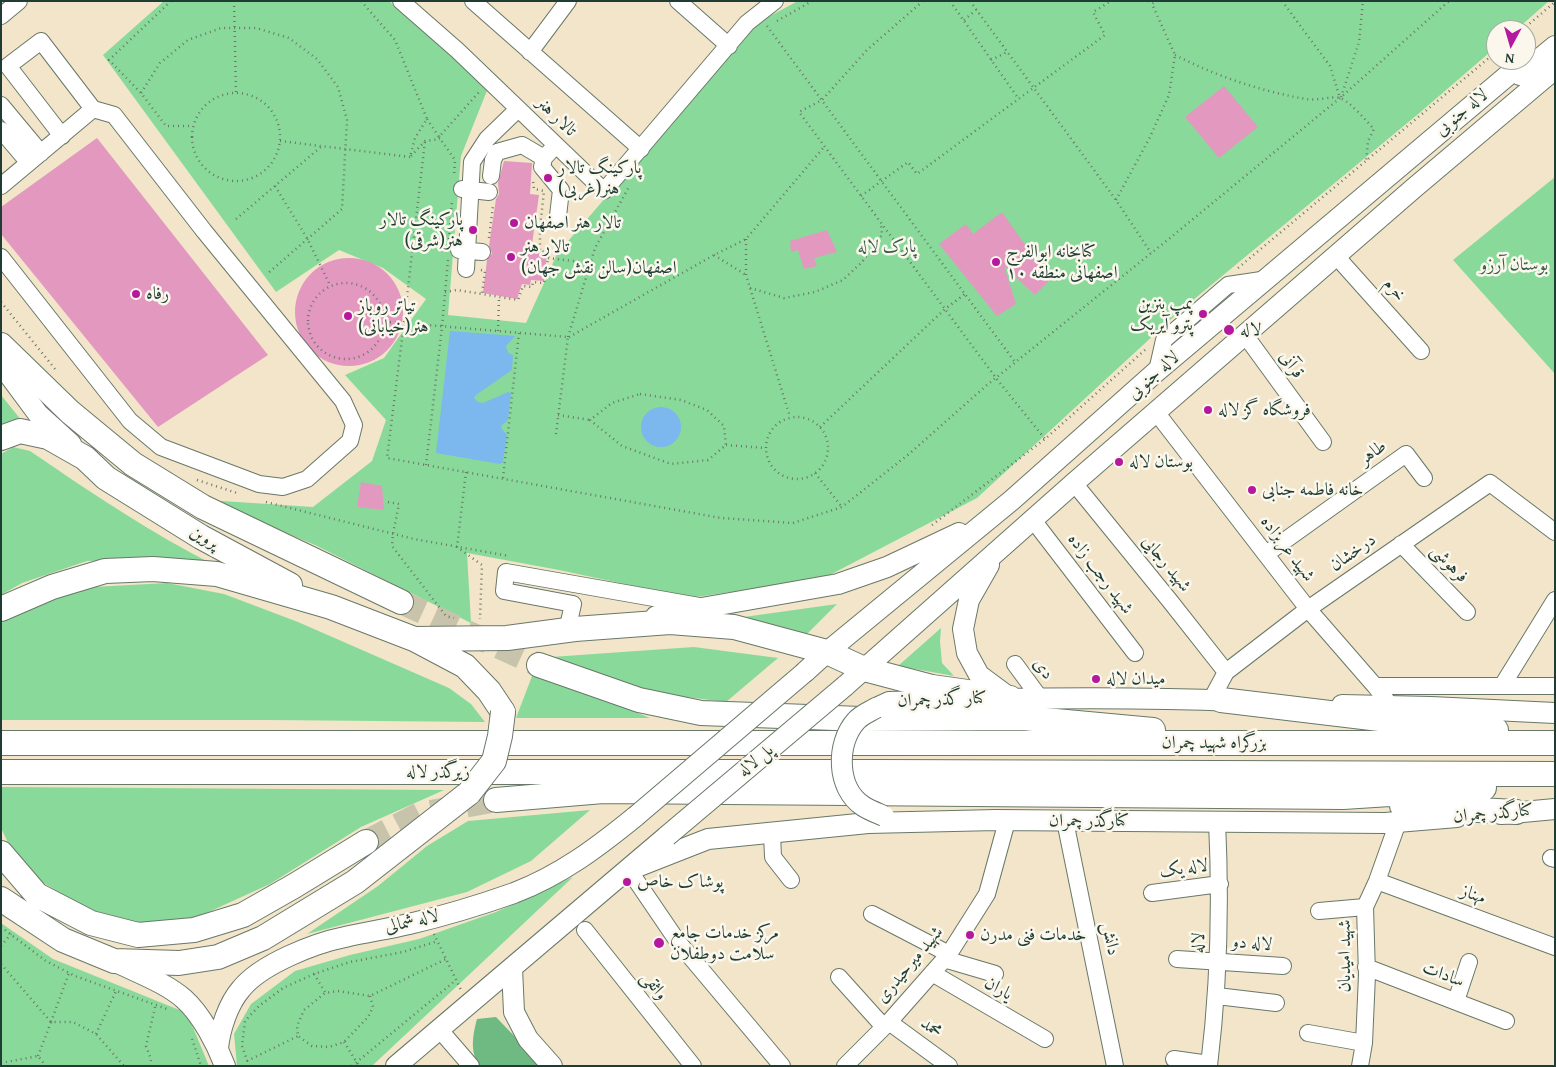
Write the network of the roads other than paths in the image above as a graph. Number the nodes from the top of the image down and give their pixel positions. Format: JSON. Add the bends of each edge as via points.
{"nodes":[{"id":1,"x":19,"y":1,"type":"edge"},
{"id":2,"x":401,"y":1,"type":"edge"},
{"id":3,"x":473,"y":1,"type":"edge"},
{"id":4,"x":568,"y":1,"type":"edge"},
{"id":5,"x":678,"y":1,"type":"edge"},
{"id":6,"x":774,"y":1,"type":"edge"},
{"id":7,"x":2,"y":11,"type":"edge"},
{"id":8,"x":758,"y":14,"type":"edge"},
{"id":9,"x":1555,"y":36,"type":"edge"},
{"id":10,"x":729,"y":46,"type":"junction"},
{"id":11,"x":1555,"y":46,"type":"edge"},
{"id":12,"x":530,"y":52,"type":"junction"},
{"id":13,"x":1536,"y":52,"type":"edge"},
{"id":14,"x":1555,"y":69,"type":"edge"},
{"id":15,"x":1514,"y":70,"type":"edge"},
{"id":16,"x":1513,"y":104,"type":"junction"},
{"id":17,"x":1,"y":105,"type":"edge"},
{"id":18,"x":93,"y":109,"type":"junction"},
{"id":19,"x":518,"y":109,"type":"junction"},
{"id":20,"x":1463,"y":112,"type":"junction"},
{"id":21,"x":1,"y":130,"type":"edge"},
{"id":22,"x":62,"y":136,"type":"junction"},
{"id":23,"x":556,"y":145,"type":"junction"},
{"id":24,"x":641,"y":149,"type":"junction"},
{"id":25,"x":35,"y":158,"type":"junction"},
{"id":26,"x":544,"y":158,"type":"junction"},
{"id":27,"x":2,"y":184,"type":"edge"},
{"id":28,"x":460,"y":189,"type":"junction"},
{"id":29,"x":558,"y":216,"type":"dead end"},
{"id":30,"x":1363,"y":232,"type":"junction"},
{"id":31,"x":1336,"y":256,"type":"junction"},
{"id":32,"x":1,"y":258,"type":"edge"},
{"id":33,"x":472,"y":270,"type":"road end"},
{"id":34,"x":1245,"y":335,"type":"junction"},
{"id":35,"x":1,"y":345,"type":"edge"},
{"id":36,"x":1421,"y":351,"type":"dead end"},
{"id":37,"x":1,"y":364,"type":"edge"},
{"id":38,"x":1156,"y":412,"type":"junction"},
{"id":39,"x":1,"y":438,"type":"edge"},
{"id":40,"x":1323,"y":442,"type":"dead end"},
{"id":41,"x":85,"y":458,"type":"junction"},
{"id":42,"x":1424,"y":478,"type":"dead end"},
{"id":43,"x":1074,"y":483,"type":"junction"},
{"id":44,"x":992,"y":516,"type":"junction"},
{"id":45,"x":1033,"y":520,"type":"junction"},
{"id":46,"x":1555,"y":532,"type":"edge"},
{"id":47,"x":1401,"y":544,"type":"junction"},
{"id":48,"x":999,"y":549,"type":"junction"},
{"id":49,"x":1266,"y":554,"type":"junction"},
{"id":50,"x":1555,"y":600,"type":"edge"},
{"id":51,"x":401,"y":602,"type":"tunnel mouth"},
{"id":52,"x":331,"y":607,"type":"junction"},
{"id":53,"x":706,"y":607,"type":"junction"},
{"id":54,"x":1,"y":609,"type":"edge"},
{"id":55,"x":1308,"y":609,"type":"junction"},
{"id":56,"x":1468,"y":612,"type":"dead end"},
{"id":57,"x":571,"y":630,"type":"junction"},
{"id":58,"x":414,"y":639,"type":"junction"},
{"id":59,"x":826,"y":652,"type":"junction"},
{"id":60,"x":1136,"y":653,"type":"dead end"},
{"id":61,"x":1014,"y":664,"type":"dead end"},
{"id":62,"x":539,"y":665,"type":"tunnel mouth"},
{"id":63,"x":864,"y":669,"type":"junction"},
{"id":64,"x":1375,"y":686,"type":"junction"},
{"id":65,"x":1502,"y":686,"type":"junction"},
{"id":66,"x":1555,"y":686,"type":"edge"},
{"id":67,"x":1220,"y":689,"type":"junction"},
{"id":68,"x":1010,"y":698,"type":"junction"},
{"id":69,"x":1040,"y":698,"type":"junction"},
{"id":70,"x":1390,"y":706,"type":"junction"},
{"id":71,"x":1555,"y":713,"type":"edge"},
{"id":72,"x":1555,"y":736,"type":"edge"},
{"id":73,"x":1,"y":743,"type":"edge"},
{"id":74,"x":1314,"y":743,"type":"junction"},
{"id":75,"x":1555,"y":743,"type":"edge"},
{"id":76,"x":873,"y":744,"type":"joint"},
{"id":77,"x":1,"y":772,"type":"edge"},
{"id":78,"x":875,"y":772,"type":"joint"},
{"id":79,"x":1555,"y":774,"type":"edge"},
{"id":80,"x":1555,"y":782,"type":"edge"},
{"id":81,"x":1211,"y":796,"type":"junction"},
{"id":82,"x":496,"y":800,"type":"tunnel mouth"},
{"id":83,"x":1555,"y":809,"type":"edge"},
{"id":84,"x":1516,"y":812,"type":"junction"},
{"id":85,"x":636,"y":816,"type":"joint"},
{"id":86,"x":1006,"y":820,"type":"junction"},
{"id":87,"x":1065,"y":821,"type":"junction"},
{"id":88,"x":1217,"y":821,"type":"junction"},
{"id":89,"x":926,"y":822,"type":"junction"},
{"id":90,"x":1398,"y":822,"type":"junction"},
{"id":91,"x":772,"y":833,"type":"junction"},
{"id":92,"x":366,"y":842,"type":"tunnel mouth"},
{"id":93,"x":1,"y":853,"type":"edge"},
{"id":94,"x":629,"y":870,"type":"junction"},
{"id":95,"x":791,"y":880,"type":"dead end"},
{"id":96,"x":1377,"y":881,"type":"junction"},
{"id":97,"x":1220,"y":884,"type":"junction"},
{"id":98,"x":1,"y":890,"type":"edge"},
{"id":99,"x":1152,"y":893,"type":"dead end"},
{"id":100,"x":1,"y":900,"type":"edge"},
{"id":101,"x":1365,"y":907,"type":"junction"},
{"id":102,"x":1319,"y":911,"type":"dead end"},
{"id":103,"x":21,"y":912,"type":"junction"},
{"id":104,"x":872,"y":914,"type":"dead end"},
{"id":105,"x":585,"y":930,"type":"dead end"},
{"id":106,"x":1555,"y":947,"type":"edge"},
{"id":107,"x":947,"y":956,"type":"junction"},
{"id":108,"x":1177,"y":959,"type":"dead end"},
{"id":109,"x":114,"y":961,"type":"junction"},
{"id":110,"x":1218,"y":962,"type":"junction"},
{"id":111,"x":1469,"y":962,"type":"dead end"},
{"id":112,"x":1283,"y":966,"type":"dead end"},
{"id":113,"x":1366,"y":967,"type":"junction"},
{"id":114,"x":512,"y":968,"type":"junction"},
{"id":115,"x":932,"y":973,"type":"junction"},
{"id":116,"x":995,"y":974,"type":"dead end"},
{"id":117,"x":839,"y":978,"type":"dead end"},
{"id":118,"x":1217,"y":996,"type":"junction"},
{"id":119,"x":1456,"y":1001,"type":"junction"},
{"id":120,"x":1276,"y":1003,"type":"dead end"},
{"id":121,"x":1506,"y":1021,"type":"dead end"},
{"id":122,"x":886,"y":1024,"type":"junction"},
{"id":123,"x":439,"y":1029,"type":"junction"},
{"id":124,"x":1308,"y":1033,"type":"dead end"},
{"id":125,"x":1045,"y":1039,"type":"dead end"},
{"id":126,"x":1364,"y":1043,"type":"junction"},
{"id":127,"x":222,"y":1057,"type":"edge"},
{"id":128,"x":1174,"y":1059,"type":"dead end"},
{"id":129,"x":1209,"y":1065,"type":"edge"},
{"id":130,"x":396,"y":1066,"type":"edge"},
{"id":131,"x":471,"y":1066,"type":"edge"},
{"id":132,"x":552,"y":1066,"type":"edge"},
{"id":133,"x":693,"y":1066,"type":"edge"},
{"id":134,"x":782,"y":1066,"type":"edge"},
{"id":135,"x":845,"y":1066,"type":"edge"},
{"id":136,"x":949,"y":1066,"type":"edge"},
{"id":137,"x":1115,"y":1066,"type":"edge"},
{"id":138,"x":1360,"y":1066,"type":"edge"}],
"edges":[{"from":1,"to":7,"type":"street"},
{"from":2,"to":19,"type":"street","name":"تالار هنر"},
{"from":3,"to":12,"type":"street"},
{"from":4,"to":12,"type":"street"},
{"from":5,"to":10,"type":"street"},
{"from":6,"to":8,"type":"street","name":"تالار هنر"},
{"from":8,"to":10,"type":"street","name":"تالار هنر"},
{"from":9,"to":13,"type":"main road","name":"لاله جنوبی"},
{"from":10,"to":24,"type":"street","name":"تالار هنر"},
{"from":11,"to":16,"type":"main road","via":[[1501,91],[1501,101]]},
{"from":12,"to":24,"type":"street"},
{"from":14,"to":16,"type":"main road","name":"لاله جنوبی"},
{"from":15,"to":20,"type":"main road","name":"لاله جنوبی"},
{"from":16,"to":30,"type":"main road","name":"لاله جنوبی"},
{"from":17,"to":25,"type":"street"},
{"from":18,"to":22,"type":"street"},
{"from":18,"to":22,"type":"street","via":[[41,41],[8,66]]},
{"from":18,"to":32,"type":"street","via":[[114,115],[343,401],[354,425],[350,441],[307,479],[283,487],[259,484],[161,447],[130,421]]},
{"from":19,"to":23,"type":"street","name":"تالار هنر"},
{"from":19,"to":28,"type":"street","via":[[487,139]]},
{"from":20,"to":30,"type":"main road","via":[[1475,116],[1474,126],[1364,220]]},
{"from":20,"to":44,"type":"main road","name":"لاله جنوبی"},
{"from":21,"to":25,"type":"street"},
{"from":22,"to":25,"type":"street"},
{"from":23,"to":24,"type":"street","name":"تالار هنر","via":[[604,191]]},
{"from":23,"to":26,"type":"street"},
{"from":25,"to":27,"type":"street"},
{"from":26,"to":28,"type":"street","via":[[522,145],[497,152],[493,160],[491,190]]},
{"from":26,"to":29,"type":"street","via":[[542,167],[562,190]]},
{"from":28,"to":33,"type":"street","via":[[472,224],[466,249]]},
{"from":30,"to":31,"type":"main road","name":"لاله جنوبی"},
{"from":31,"to":34,"type":"main road","name":"لاله جنوبی"},
{"from":31,"to":36,"type":"street","name":"خرم"},
{"from":34,"to":38,"type":"main road","name":"لاله جنوبی"},
{"from":34,"to":40,"type":"street","name":"قرآنی"},
{"from":35,"to":51,"type":"highway","via":[[70,412],[132,464],[202,507]]},
{"from":37,"to":41,"type":"main road","via":[[38,414]]},
{"from":38,"to":43,"type":"main road","name":"لاله جنوبی"},
{"from":38,"to":49,"type":"street","name":"شهید عربزاده"},
{"from":39,"to":41,"type":"highway","name":"پروین","via":[[20,431],[48,436]]},
{"from":41,"to":52,"type":"highway","name":"پروین","via":[[106,478],[201,537]]},
{"from":42,"to":49,"type":"street","name":"طاهر","via":[[1406,454]]},
{"from":43,"to":45,"type":"main road","name":"لاله جنوبی"},
{"from":43,"to":67,"type":"street","name":"شهید رجایی","via":[[1170,600]]},
{"from":44,"to":53,"type":"main road","via":[[888,567],[838,584]]},
{"from":44,"to":59,"type":"main road","name":"لاله جنوبی"},
{"from":45,"to":48,"type":"main road","name":"لاله جنوبی"},
{"from":45,"to":60,"type":"street","name":"شهید رجب زاده"},
{"from":46,"to":47,"type":"street","name":"درخشان","via":[[1490,483]]},
{"from":47,"to":55,"type":"street","name":"درخشان"},
{"from":47,"to":56,"type":"street","name":"فرهوشی"},
{"from":48,"to":63,"type":"main road","name":"لاله جنوبی"},
{"from":48,"to":68,"type":"main road","via":[[969,600],[963,629],[967,653],[979,675]]},
{"from":49,"to":55,"type":"street","name":"شهید عربزاده"},
{"from":50,"to":65,"type":"street"},
{"from":52,"to":54,"type":"highway","via":[[217,574],[153,569],[105,571],[52,587]]},
{"from":52,"to":58,"type":"highway"},
{"from":53,"to":57,"type":"main road"},
{"from":53,"to":57,"type":"street","via":[[506,572],[504,591],[573,604]]},
{"from":55,"to":64,"type":"street","name":"شهید عربزاده"},
{"from":55,"to":67,"type":"street","name":"درخشان"},
{"from":57,"to":58,"type":"highway","via":[[507,638]]},
{"from":57,"to":59,"type":"highway","via":[[670,622],[734,627]]},
{"from":58,"to":109,"type":"highway","bridge":true,"via":[[465,666],[489,691],[503,712],[494,760],[469,793],[355,882],[263,938],[218,956],[180,963]]},
{"from":59,"to":63,"type":"highway"},
{"from":59,"to":85,"type":"main road","name":"پل لاله","bridge":true},
{"from":61,"to":69,"type":"street","name":"دی"},
{"from":62,"to":74,"type":"highway","via":[[639,700],[702,713],[861,719],[1023,718]]},
{"from":63,"to":68,"type":"highway","via":[[932,687]]},
{"from":63,"to":94,"type":"main road","name":"پل لاله","bridge":true},
{"from":64,"to":65,"type":"street"},
{"from":64,"to":70,"type":"street","name":"شهید عربزاده"},
{"from":65,"to":66,"type":"street"},
{"from":67,"to":69,"type":"main road","via":[[1129,698]]},
{"from":67,"to":70,"type":"main road"},
{"from":67,"to":72,"type":"highway","via":[[1388,720]]},
{"from":68,"to":69,"type":"main road"},
{"from":68,"to":89,"type":"main road","name":"کنار گذر چمران","bridge":true,"via":[[889,702],[856,720],[842,751],[842,770],[849,790],[862,805],[884,816]]},
{"from":70,"to":71,"type":"main road"},
{"from":73,"to":76,"type":"highway","name":"زیرگذر لاله"},
{"from":74,"to":75,"type":"highway","name":"بزرگراه شهید چمران"},
{"from":74,"to":76,"type":"highway","name":"بزرگراه شهید چمران"},
{"from":77,"to":78,"type":"highway","name":"زیرگذر لاله"},
{"from":78,"to":79,"type":"highway","name":"بزرگراه شهید چمران"},
{"from":80,"to":81,"type":"highway","via":[[1343,797]]},
{"from":81,"to":82,"type":"highway","via":[[603,791]]},
{"from":81,"to":84,"type":"highway"},
{"from":83,"to":84,"type":"main road","name":"کنارگذر چمران"},
{"from":84,"to":90,"type":"main road","name":"کنارگذر چمران"},
{"from":85,"to":127,"type":"main road","name":"لاله شمالی","via":[[567,868],[515,892],[409,924],[310,947],[259,973],[240,989],[226,1015],[219,1032]]},
{"from":86,"to":87,"type":"main road","name":"کنارگذر چمران"},
{"from":86,"to":89,"type":"main road","name":"کنارگذر چمران"},
{"from":86,"to":107,"type":"street","name":"شهید میرحیدری","via":[[987,894]]},
{"from":87,"to":88,"type":"main road","name":"کنارگذر چمران"},
{"from":87,"to":137,"type":"street","name":"دانش"},
{"from":88,"to":90,"type":"main road","name":"کنارگذر چمران"},
{"from":88,"to":97,"type":"street","name":"لاله"},
{"from":89,"to":91,"type":"main road","name":"کنارگذر چمران","via":[[868,823]]},
{"from":90,"to":96,"type":"street","name":"شهید امیدیان"},
{"from":91,"to":94,"type":"main road","name":"کنارگذر چمران","via":[[708,839]]},
{"from":91,"to":95,"type":"street","via":[[773,857]]},
{"from":92,"to":93,"type":"highway","via":[[243,915],[194,930],[138,935],[91,923],[37,895]]},
{"from":94,"to":114,"type":"main road"},
{"from":94,"to":134,"type":"street","via":[[678,942]]},
{"from":96,"to":101,"type":"street","name":"شهید امیدیان"},
{"from":96,"to":106,"type":"street","name":"مهناز"},
{"from":97,"to":99,"type":"street","name":"لاله یک"},
{"from":97,"to":110,"type":"street","name":"لاله"},
{"from":98,"to":103,"type":"highway"},
{"from":100,"to":103,"type":"highway"},
{"from":101,"to":102,"type":"street"},
{"from":101,"to":113,"type":"street","name":"شهید امیدیان"},
{"from":103,"to":109,"type":"highway","via":[[63,940]]},
{"from":104,"to":107,"type":"street"},
{"from":105,"to":133,"type":"street","name":"واثقی"},
{"from":107,"to":115,"type":"street","name":"شهید میرحیدری"},
{"from":107,"to":116,"type":"street"},
{"from":108,"to":110,"type":"street","name":"لاله دو"},
{"from":109,"to":127,"type":"main road","via":[[163,985],[184,1000]]},
{"from":110,"to":112,"type":"street","name":"لاله دو"},
{"from":110,"to":118,"type":"street","name":"لاله"},
{"from":111,"to":119,"type":"street"},
{"from":113,"to":119,"type":"street","name":"سادات"},
{"from":113,"to":126,"type":"street","name":"شهید امیدیان"},
{"from":114,"to":123,"type":"main road"},
{"from":114,"to":132,"type":"main road","via":[[514,1012],[528,1039]]},
{"from":115,"to":122,"type":"street","name":"شهید میرحیدری"},
{"from":115,"to":125,"type":"street","name":"یاران"},
{"from":117,"to":122,"type":"street","name":"محمد"},
{"from":118,"to":120,"type":"street"},
{"from":118,"to":129,"type":"street","name":"لاله"},
{"from":119,"to":121,"type":"street","name":"سادات"},
{"from":122,"to":135,"type":"street","name":"شهید میرحیدری"},
{"from":122,"to":136,"type":"street","name":"محمد"},
{"from":123,"to":130,"type":"main road"},
{"from":123,"to":131,"type":"street"},
{"from":124,"to":126,"type":"street"},
{"from":126,"to":138,"type":"street","name":"شهید امیدیان"},
{"from":128,"to":129,"type":"street"}]}
